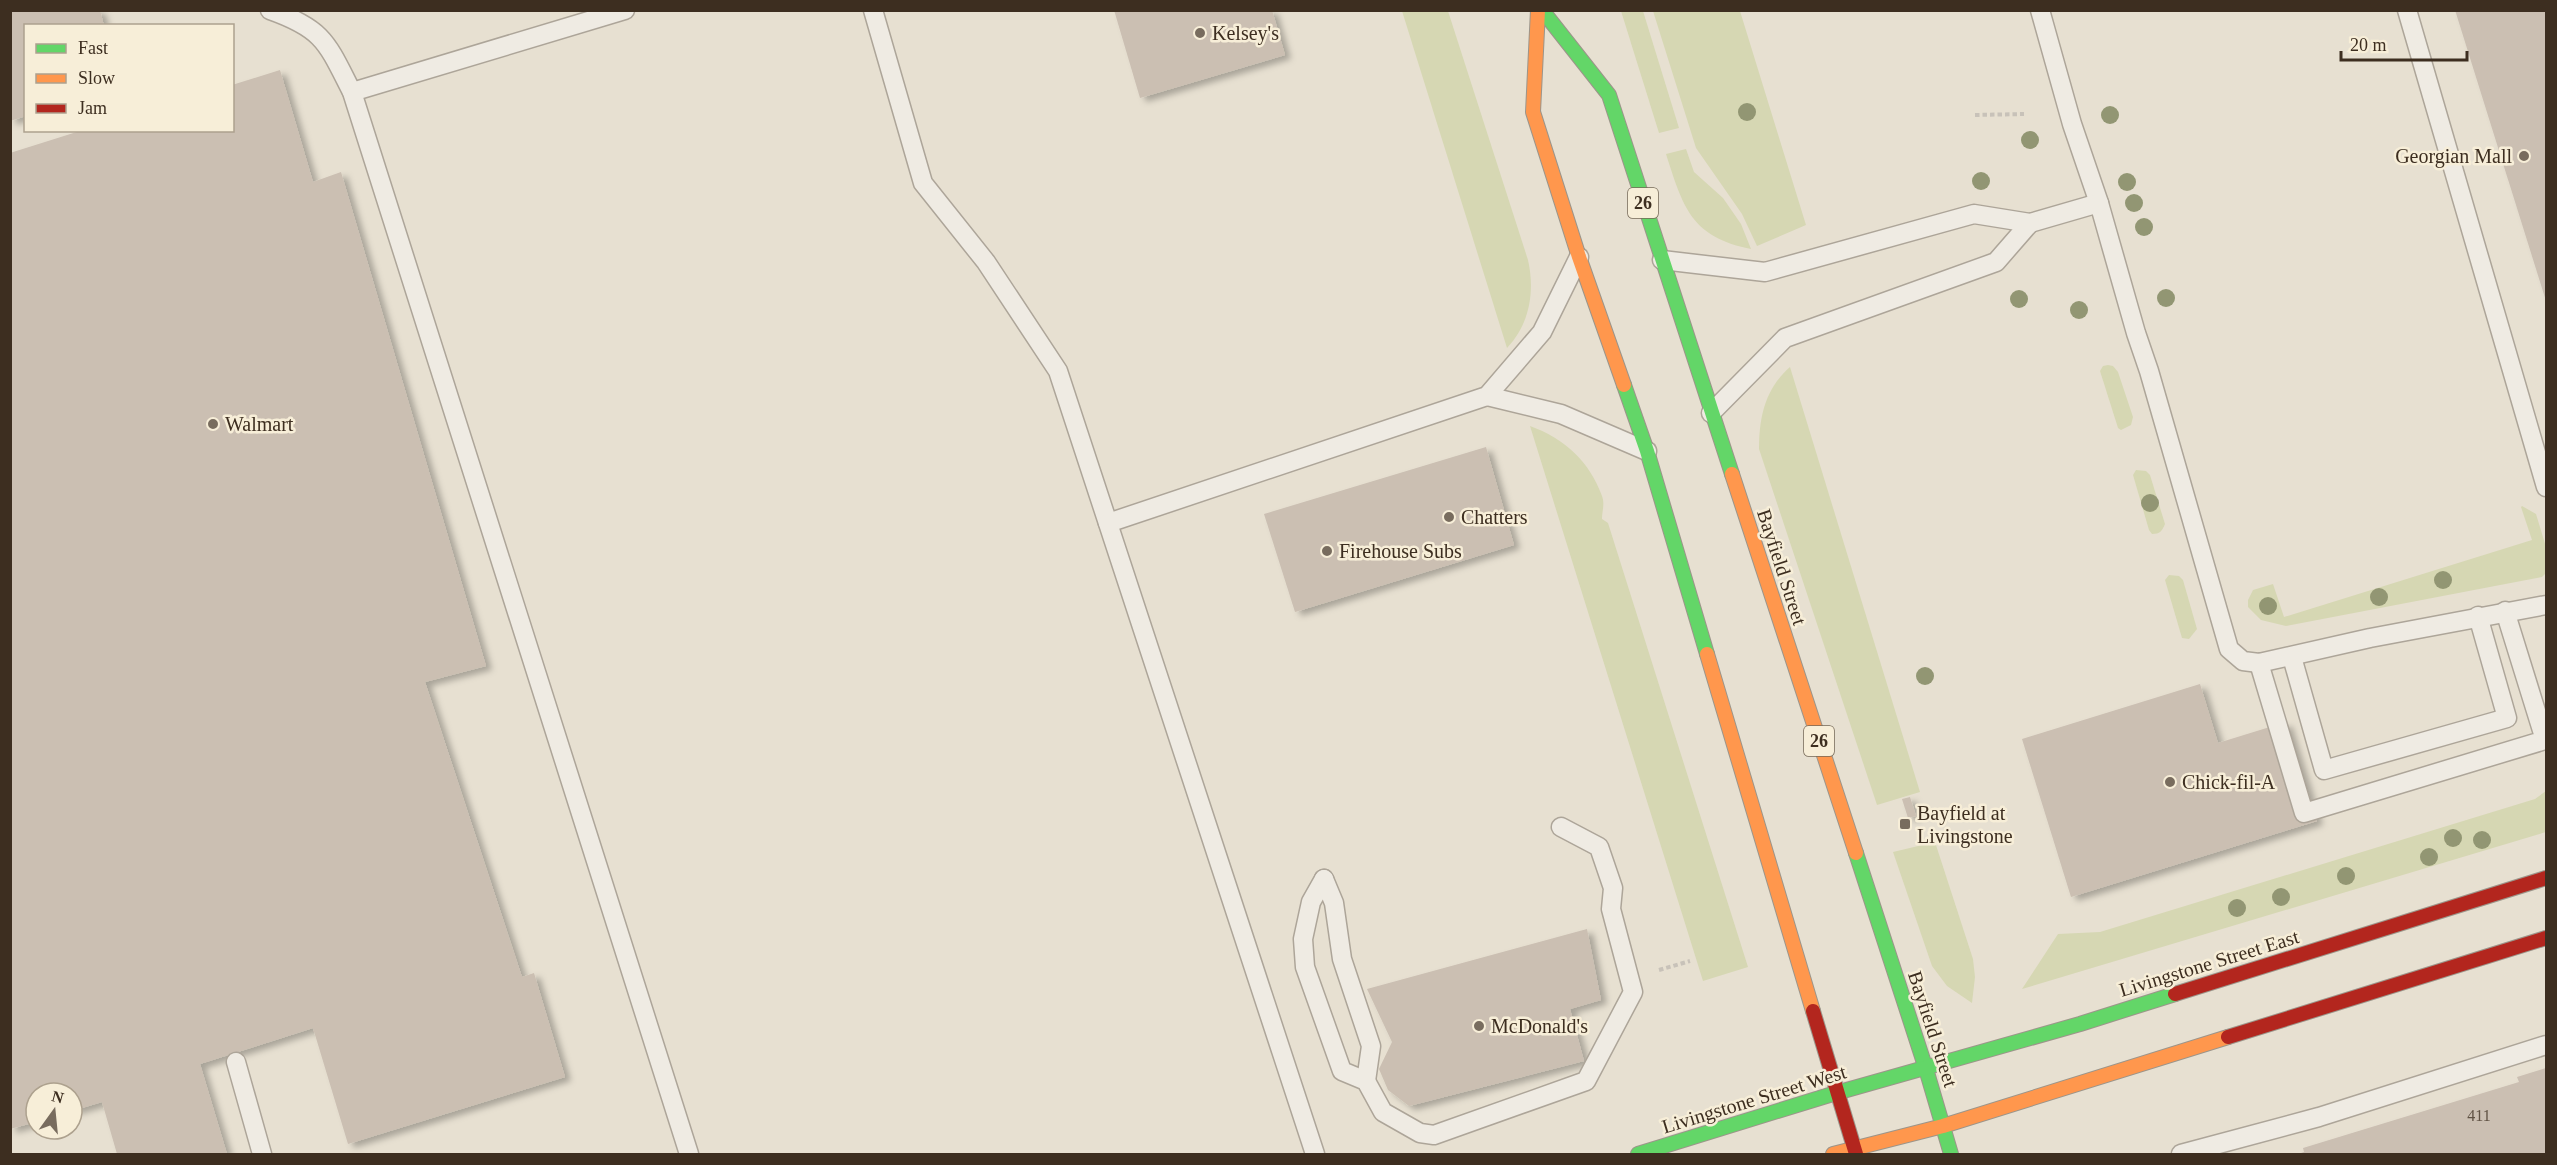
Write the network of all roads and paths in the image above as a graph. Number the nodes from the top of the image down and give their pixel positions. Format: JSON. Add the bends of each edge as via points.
{"nodes":[{"id":1,"x":270,"y":10,"type":"edge"},
{"id":2,"x":625,"y":10,"type":"edge"},
{"id":3,"x":873,"y":10,"type":"edge"},
{"id":4,"x":1540,"y":10,"type":"edge"},
{"id":5,"x":2040,"y":10,"type":"edge"},
{"id":6,"x":2407,"y":10,"type":"edge"},
{"id":7,"x":352,"y":92,"type":"junction"},
{"id":8,"x":2024,"y":114,"type":"dead end"},
{"id":9,"x":1975,"y":115,"type":"dead end"},
{"id":10,"x":2099,"y":203,"type":"junction"},
{"id":11,"x":2030,"y":224,"type":"junction"},
{"id":12,"x":1579,"y":257,"type":"junction"},
{"id":13,"x":1662,"y":260,"type":"junction"},
{"id":14,"x":1488,"y":396,"type":"junction"},
{"id":15,"x":1711,"y":413,"type":"junction"},
{"id":16,"x":1647,"y":451,"type":"junction"},
{"id":17,"x":2547,"y":487,"type":"edge"},
{"id":18,"x":1108,"y":523,"type":"junction"},
{"id":19,"x":2547,"y":605,"type":"edge"},
{"id":20,"x":2505,"y":611,"type":"junction"},
{"id":21,"x":2478,"y":616,"type":"junction"},
{"id":22,"x":2292,"y":657,"type":"junction"},
{"id":23,"x":2259,"y":663,"type":"junction"},
{"id":24,"x":1562,"y":827,"type":"dead end"},
{"id":25,"x":2547,"y":878,"type":"edge"},
{"id":26,"x":2547,"y":938,"type":"edge"},
{"id":27,"x":2547,"y":1045,"type":"edge"},
{"id":28,"x":236,"y":1062,"type":"dead end"},
{"id":29,"x":1926,"y":1069,"type":"junction"},
{"id":30,"x":1366,"y":1081,"type":"junction"},
{"id":31,"x":1881,"y":1081,"type":"joint"},
{"id":32,"x":1836,"y":1093,"type":"junction"},
{"id":33,"x":1943,"y":1126,"type":"junction"},
{"id":34,"x":1855,"y":1151,"type":"edge"},
{"id":35,"x":262,"y":1155,"type":"edge"},
{"id":36,"x":689,"y":1155,"type":"edge"},
{"id":37,"x":1315,"y":1155,"type":"edge"},
{"id":38,"x":1638,"y":1155,"type":"edge"},
{"id":39,"x":1833,"y":1155,"type":"edge"},
{"id":40,"x":1951,"y":1155,"type":"edge"},
{"id":41,"x":2181,"y":1155,"type":"edge"}],
"edges":[{"from":1,"to":7,"type":"lane","via":[[314,30],[332,51]]},
{"from":2,"to":7,"type":"lane"},
{"from":3,"to":18,"type":"lane","via":[[923,183],[986,262],[1058,372]]},
{"from":4,"to":12,"type":"main road","name":"Bayfield Street","number":"26","via":[[1533,112]]},
{"from":4,"to":13,"type":"main road","name":"Bayfield Street","number":"26","via":[[1609,95]]},
{"from":5,"to":10,"type":"lane"},
{"from":6,"to":17,"type":"lane"},
{"from":7,"to":36,"type":"lane"},
{"from":8,"to":9,"type":"path"},
{"from":10,"to":11,"type":"lane"},
{"from":10,"to":23,"type":"lane","via":[[2229,649],[2243,661]]},
{"from":11,"to":13,"type":"lane","via":[[1974,214],[1765,272]]},
{"from":11,"to":15,"type":"lane","via":[[1996,262],[1785,338]]},
{"from":12,"to":14,"type":"lane","via":[[1542,332]]},
{"from":12,"to":16,"type":"main road","name":"Bayfield Street","number":"26"},
{"from":13,"to":15,"type":"main road","name":"Bayfield Street","number":"26"},
{"from":14,"to":16,"type":"lane","via":[[1561,414]]},
{"from":14,"to":18,"type":"lane"},
{"from":15,"to":29,"type":"main road","name":"Bayfield Street","number":"26"},
{"from":16,"to":32,"type":"main road","name":"Bayfield Street","number":"26"},
{"from":18,"to":37,"type":"lane"},
{"from":19,"to":20,"type":"lane"},
{"from":20,"to":21,"type":"lane"},
{"from":20,"to":23,"type":"lane","via":[[2545,740],[2304,813]]},
{"from":21,"to":22,"type":"lane"},
{"from":21,"to":22,"type":"lane","via":[[2507,718],[2324,770]]},
{"from":22,"to":23,"type":"lane"},
{"from":24,"to":30,"type":"lane","via":[[1599,847],[1613,888],[1611,909],[1633,992],[1587,1081],[1434,1135],[1420,1133],[1383,1112]]},
{"from":25,"to":29,"type":"main road","name":"Livingstone Street East"},
{"from":26,"to":33,"type":"main road"},
{"from":27,"to":41,"type":"lane","via":[[2319,1117]]},
{"from":28,"to":35,"type":"lane"},
{"from":29,"to":31,"type":"main road","name":"Livingstone Street East"},
{"from":29,"to":33,"type":"main road","name":"Bayfield Street","number":"26"},
{"from":30,"to":30,"type":"lane","via":[[1342,1071],[1305,967],[1303,939],[1311,902],[1324,879],[1334,903],[1342,959],[1371,1046]]},
{"from":31,"to":32,"type":"main road","name":"Livingstone Street West"},
{"from":32,"to":34,"type":"main road","name":"Bayfield Street","number":"26"},
{"from":32,"to":38,"type":"main road","name":"Livingstone Street West"},
{"from":33,"to":34,"type":"main road"},
{"from":33,"to":40,"type":"main road","name":"Bayfield Street","number":"26"},
{"from":34,"to":39,"type":"main road"}]}
